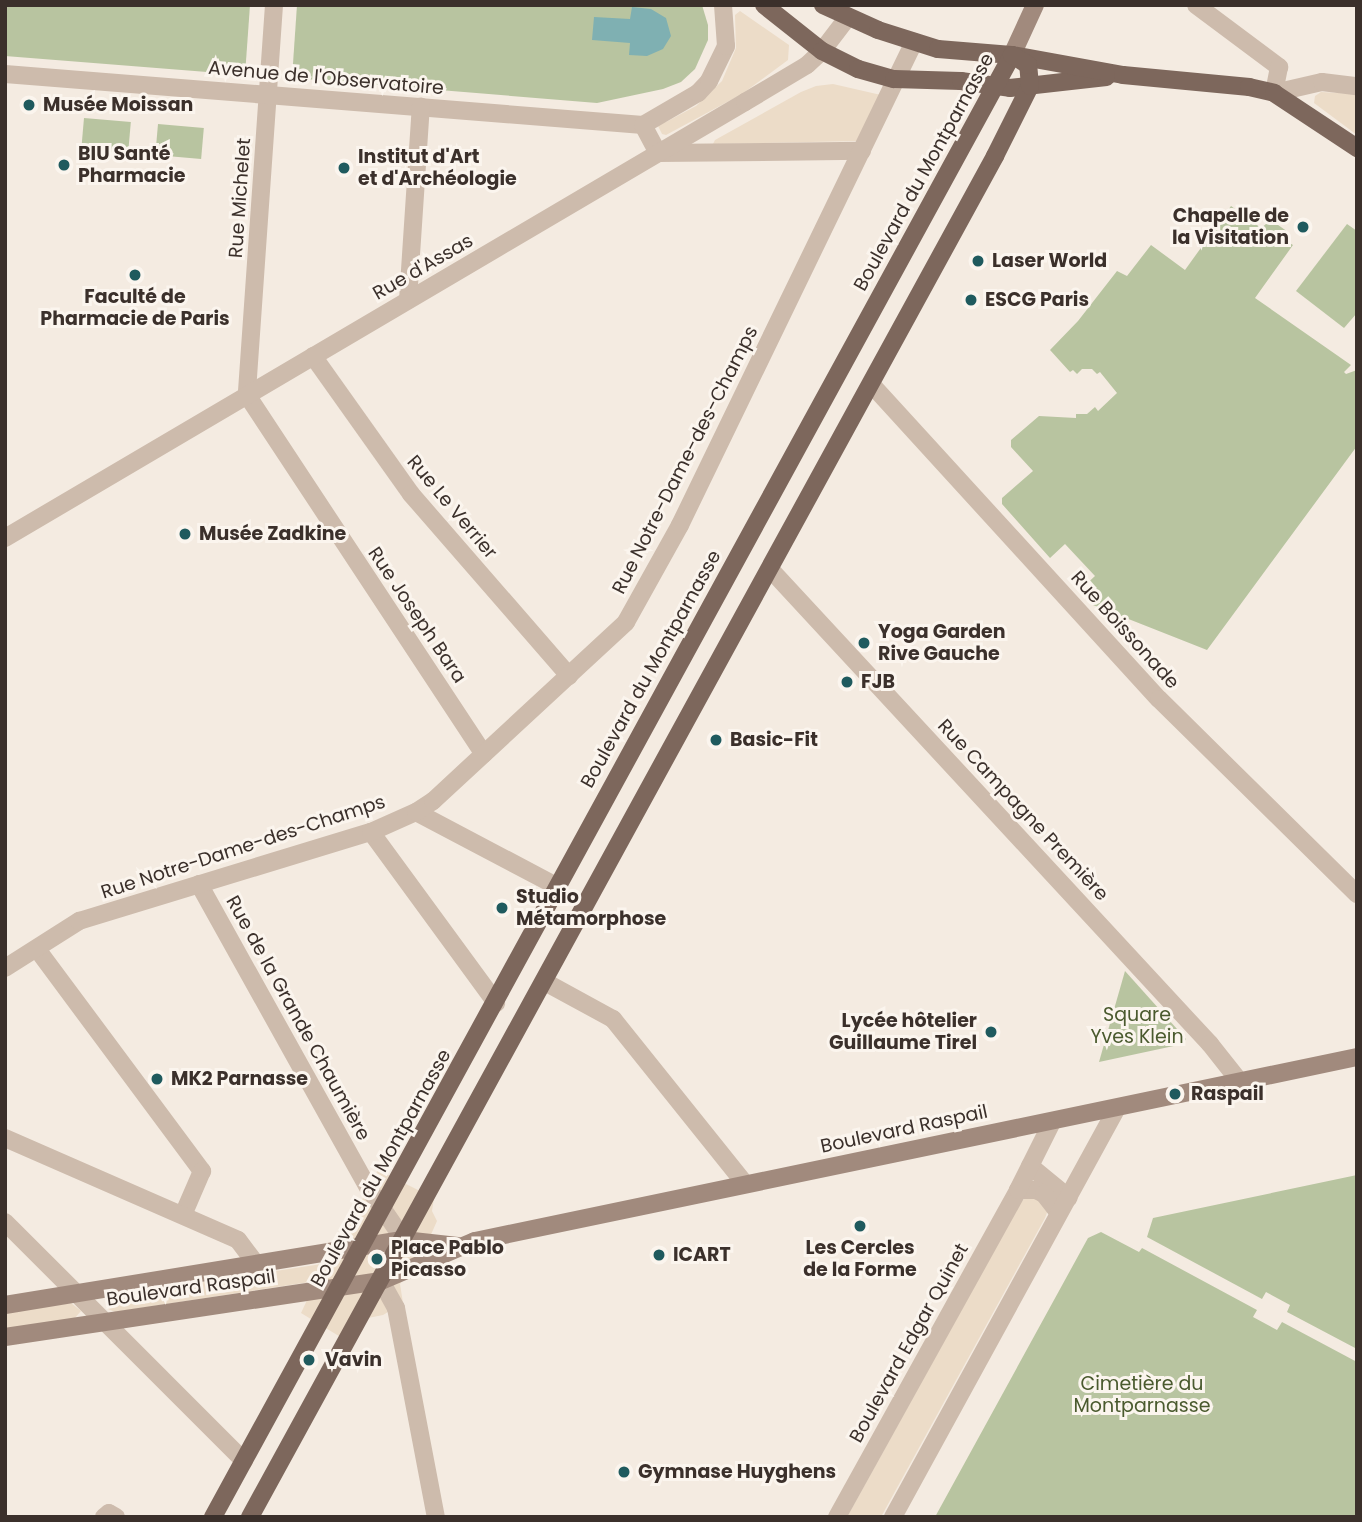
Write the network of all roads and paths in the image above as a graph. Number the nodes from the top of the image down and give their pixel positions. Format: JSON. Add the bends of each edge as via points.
{"nodes":[{"id":1,"x":274,"y":5,"type":"edge"},
{"id":2,"x":723,"y":5,"type":"edge"},
{"id":3,"x":764,"y":5,"type":"edge"},
{"id":4,"x":823,"y":5,"type":"edge"},
{"id":5,"x":1035,"y":5,"type":"edge"},
{"id":6,"x":1196,"y":5,"type":"edge"},
{"id":7,"x":848,"y":17,"type":"junction"},
{"id":8,"x":914,"y":42,"type":"junction"},
{"id":9,"x":822,"y":51,"type":"junction"},
{"id":10,"x":1012,"y":55,"type":"junction"},
{"id":11,"x":5,"y":74,"type":"edge"},
{"id":12,"x":1123,"y":75,"type":"junction"},
{"id":13,"x":894,"y":79,"type":"junction"},
{"id":14,"x":1030,"y":86,"type":"junction"},
{"id":15,"x":1357,"y":86,"type":"edge"},
{"id":16,"x":994,"y":87,"type":"junction"},
{"id":17,"x":1273,"y":93,"type":"junction"},
{"id":18,"x":268,"y":95,"type":"junction"},
{"id":19,"x":421,"y":106,"type":"junction"},
{"id":20,"x":643,"y":125,"type":"junction"},
{"id":21,"x":1357,"y":148,"type":"edge"},
{"id":22,"x":862,"y":151,"type":"junction"},
{"id":23,"x":658,"y":153,"type":"junction"},
{"id":24,"x":408,"y":300,"type":"junction"},
{"id":25,"x":313,"y":356,"type":"junction"},
{"id":26,"x":872,"y":385,"type":"junction"},
{"id":27,"x":247,"y":395,"type":"junction"},
{"id":28,"x":5,"y":538,"type":"edge"},
{"id":29,"x":771,"y":570,"type":"junction"},
{"id":30,"x":569,"y":676,"type":"junction"},
{"id":31,"x":484,"y":754,"type":"junction"},
{"id":32,"x":416,"y":812,"type":"junction"},
{"id":33,"x":371,"y":832,"type":"junction"},
{"id":34,"x":200,"y":884,"type":"junction"},
{"id":35,"x":558,"y":887,"type":"junction"},
{"id":36,"x":1357,"y":894,"type":"edge"},
{"id":37,"x":37,"y":949,"type":"junction"},
{"id":38,"x":5,"y":968,"type":"edge"},
{"id":39,"x":545,"y":982,"type":"junction"},
{"id":40,"x":496,"y":1003,"type":"junction"},
{"id":41,"x":1357,"y":1057,"type":"edge"},
{"id":42,"x":1240,"y":1082,"type":"junction"},
{"id":43,"x":1117,"y":1108,"type":"junction"},
{"id":44,"x":1052,"y":1122,"type":"junction"},
{"id":45,"x":5,"y":1138,"type":"edge"},
{"id":46,"x":1030,"y":1166,"type":"junction"},
{"id":47,"x":745,"y":1184,"type":"junction"},
{"id":48,"x":1018,"y":1190,"type":"junction"},
{"id":49,"x":1064,"y":1205,"type":"junction"},
{"id":50,"x":381,"y":1209,"type":"junction"},
{"id":51,"x":183,"y":1215,"type":"junction"},
{"id":52,"x":5,"y":1222,"type":"edge"},
{"id":53,"x":404,"y":1240,"type":"junction"},
{"id":54,"x":460,"y":1246,"type":"junction"},
{"id":55,"x":360,"y":1249,"type":"junction"},
{"id":56,"x":257,"y":1265,"type":"junction"},
{"id":57,"x":381,"y":1281,"type":"junction"},
{"id":58,"x":338,"y":1288,"type":"junction"},
{"id":59,"x":77,"y":1293,"type":"junction"},
{"id":60,"x":5,"y":1305,"type":"edge"},
{"id":61,"x":106,"y":1321,"type":"junction"},
{"id":62,"x":5,"y":1337,"type":"edge"},
{"id":63,"x":244,"y":1461,"type":"junction"},
{"id":64,"x":104,"y":1517,"type":"edge"},
{"id":65,"x":116,"y":1517,"type":"edge"},
{"id":66,"x":213,"y":1517,"type":"edge"},
{"id":67,"x":250,"y":1517,"type":"edge"},
{"id":68,"x":436,"y":1517,"type":"edge"},
{"id":69,"x":837,"y":1517,"type":"edge"},
{"id":70,"x":893,"y":1517,"type":"edge"}],
"edges":[{"from":1,"to":18,"type":"street","name":"Rue Michelet"},
{"from":2,"to":20,"type":"street","via":[[726,46],[709,81],[698,93]]},
{"from":3,"to":9,"type":"main road"},
{"from":4,"to":7,"type":"main road"},
{"from":5,"to":10,"type":"main road"},
{"from":6,"to":17,"type":"street","via":[[1279,67]]},
{"from":7,"to":8,"type":"main road"},
{"from":7,"to":9,"type":"street","name":"Rue d'Assas"},
{"from":8,"to":10,"type":"main road","via":[[938,49]]},
{"from":8,"to":13,"type":"street","name":"Rue Notre-Dame-des-Champs"},
{"from":9,"to":13,"type":"main road","via":[[858,69]]},
{"from":9,"to":23,"type":"street","name":"Rue d'Assas","via":[[799,70]]},
{"from":10,"to":12,"type":"main road"},
{"from":10,"to":14,"type":"main road","name":"Boulevard du Montparnasse","via":[[1028,65]]},
{"from":10,"to":16,"type":"main road","name":"Boulevard du Montparnasse"},
{"from":11,"to":18,"type":"street","name":"Avenue de l'Observatoire"},
{"from":12,"to":14,"type":"main road"},
{"from":12,"to":17,"type":"main road"},
{"from":13,"to":16,"type":"main road"},
{"from":13,"to":22,"type":"street","name":"Rue Notre-Dame-des-Champs"},
{"from":14,"to":16,"type":"main road"},
{"from":14,"to":26,"type":"main road"},
{"from":15,"to":17,"type":"street","via":[[1316,83]]},
{"from":16,"to":35,"type":"main road","name":"Boulevard du Montparnasse"},
{"from":17,"to":21,"type":"main road"},
{"from":18,"to":19,"type":"street","name":"Avenue de l'Observatoire"},
{"from":18,"to":27,"type":"street","name":"Rue Michelet"},
{"from":19,"to":20,"type":"street","name":"Avenue de l'Observatoire"},
{"from":19,"to":24,"type":"street"},
{"from":20,"to":23,"type":"street"},
{"from":22,"to":23,"type":"street"},
{"from":22,"to":30,"type":"street","name":"Rue Notre-Dame-des-Champs","via":[[680,525],[626,622]]},
{"from":23,"to":24,"type":"street","name":"Rue d'Assas"},
{"from":24,"to":25,"type":"street","name":"Rue d'Assas"},
{"from":25,"to":27,"type":"street","name":"Rue d'Assas"},
{"from":25,"to":30,"type":"street","name":"Rue Le Verrier","via":[[411,494]]},
{"from":26,"to":29,"type":"main road"},
{"from":26,"to":36,"type":"street","name":"Rue Boissonade","via":[[1159,699]]},
{"from":27,"to":28,"type":"street","name":"Rue d'Assas"},
{"from":27,"to":31,"type":"street","name":"Rue Joseph Bara"},
{"from":29,"to":39,"type":"main road"},
{"from":29,"to":42,"type":"street","name":"Rue Campagne Première","via":[[1210,1044]]},
{"from":30,"to":31,"type":"street","name":"Rue Notre-Dame-des-Champs"},
{"from":31,"to":32,"type":"street","name":"Rue Notre-Dame-des-Champs"},
{"from":32,"to":33,"type":"street","name":"Rue Notre-Dame-des-Champs"},
{"from":32,"to":35,"type":"street"},
{"from":33,"to":34,"type":"street","name":"Rue Notre-Dame-des-Champs"},
{"from":33,"to":40,"type":"street"},
{"from":34,"to":37,"type":"street","name":"Rue Notre-Dame-des-Champs","via":[[79,921]]},
{"from":34,"to":50,"type":"street","name":"Rue de la Grande Chaumière"},
{"from":35,"to":40,"type":"main road","name":"Boulevard du Montparnasse"},
{"from":37,"to":38,"type":"street","name":"Rue Notre-Dame-des-Champs"},
{"from":37,"to":51,"type":"street","via":[[202,1171]]},
{"from":39,"to":47,"type":"street","via":[[613,1019]]},
{"from":39,"to":53,"type":"main road"},
{"from":40,"to":50,"type":"main road","name":"Boulevard du Montparnasse"},
{"from":41,"to":42,"type":"main road","name":"Boulevard Raspail"},
{"from":42,"to":43,"type":"main road","name":"Boulevard Raspail"},
{"from":43,"to":44,"type":"main road","name":"Boulevard Raspail"},
{"from":43,"to":49,"type":"street"},
{"from":44,"to":46,"type":"street","name":"Boulevard Edgar Quinet"},
{"from":44,"to":47,"type":"main road","name":"Boulevard Raspail"},
{"from":45,"to":51,"type":"street"},
{"from":46,"to":48,"type":"street","name":"Boulevard Edgar Quinet"},
{"from":46,"to":49,"type":"street"},
{"from":47,"to":54,"type":"main road","name":"Boulevard Raspail"},
{"from":48,"to":49,"type":"street","via":[[1036,1190]]},
{"from":48,"to":69,"type":"street","name":"Boulevard Edgar Quinet"},
{"from":49,"to":70,"type":"street"},
{"from":50,"to":53,"type":"street"},
{"from":50,"to":55,"type":"main road","name":"Boulevard du Montparnasse"},
{"from":51,"to":56,"type":"street","via":[[238,1240]]},
{"from":52,"to":59,"type":"street"},
{"from":53,"to":54,"type":"main road","name":"Boulevard Raspail"},
{"from":53,"to":55,"type":"main road","name":"Boulevard Raspail"},
{"from":53,"to":57,"type":"main road"},
{"from":54,"to":57,"type":"main road","name":"Boulevard Raspail"},
{"from":55,"to":56,"type":"main road","name":"Boulevard Raspail"},
{"from":55,"to":58,"type":"main road","name":"Boulevard du Montparnasse"},
{"from":56,"to":59,"type":"main road","name":"Boulevard Raspail"},
{"from":57,"to":58,"type":"main road","name":"Boulevard Raspail"},
{"from":57,"to":67,"type":"main road"},
{"from":57,"to":68,"type":"street","via":[[396,1308]]},
{"from":58,"to":61,"type":"main road","name":"Boulevard Raspail"},
{"from":58,"to":63,"type":"main road","name":"Boulevard du Montparnasse"},
{"from":59,"to":60,"type":"main road","name":"Boulevard Raspail"},
{"from":59,"to":61,"type":"street"},
{"from":61,"to":62,"type":"main road","name":"Boulevard Raspail"},
{"from":61,"to":63,"type":"street"},
{"from":63,"to":66,"type":"main road","name":"Boulevard du Montparnasse"},
{"from":64,"to":65,"type":"street","via":[[109,1513]]}]}
